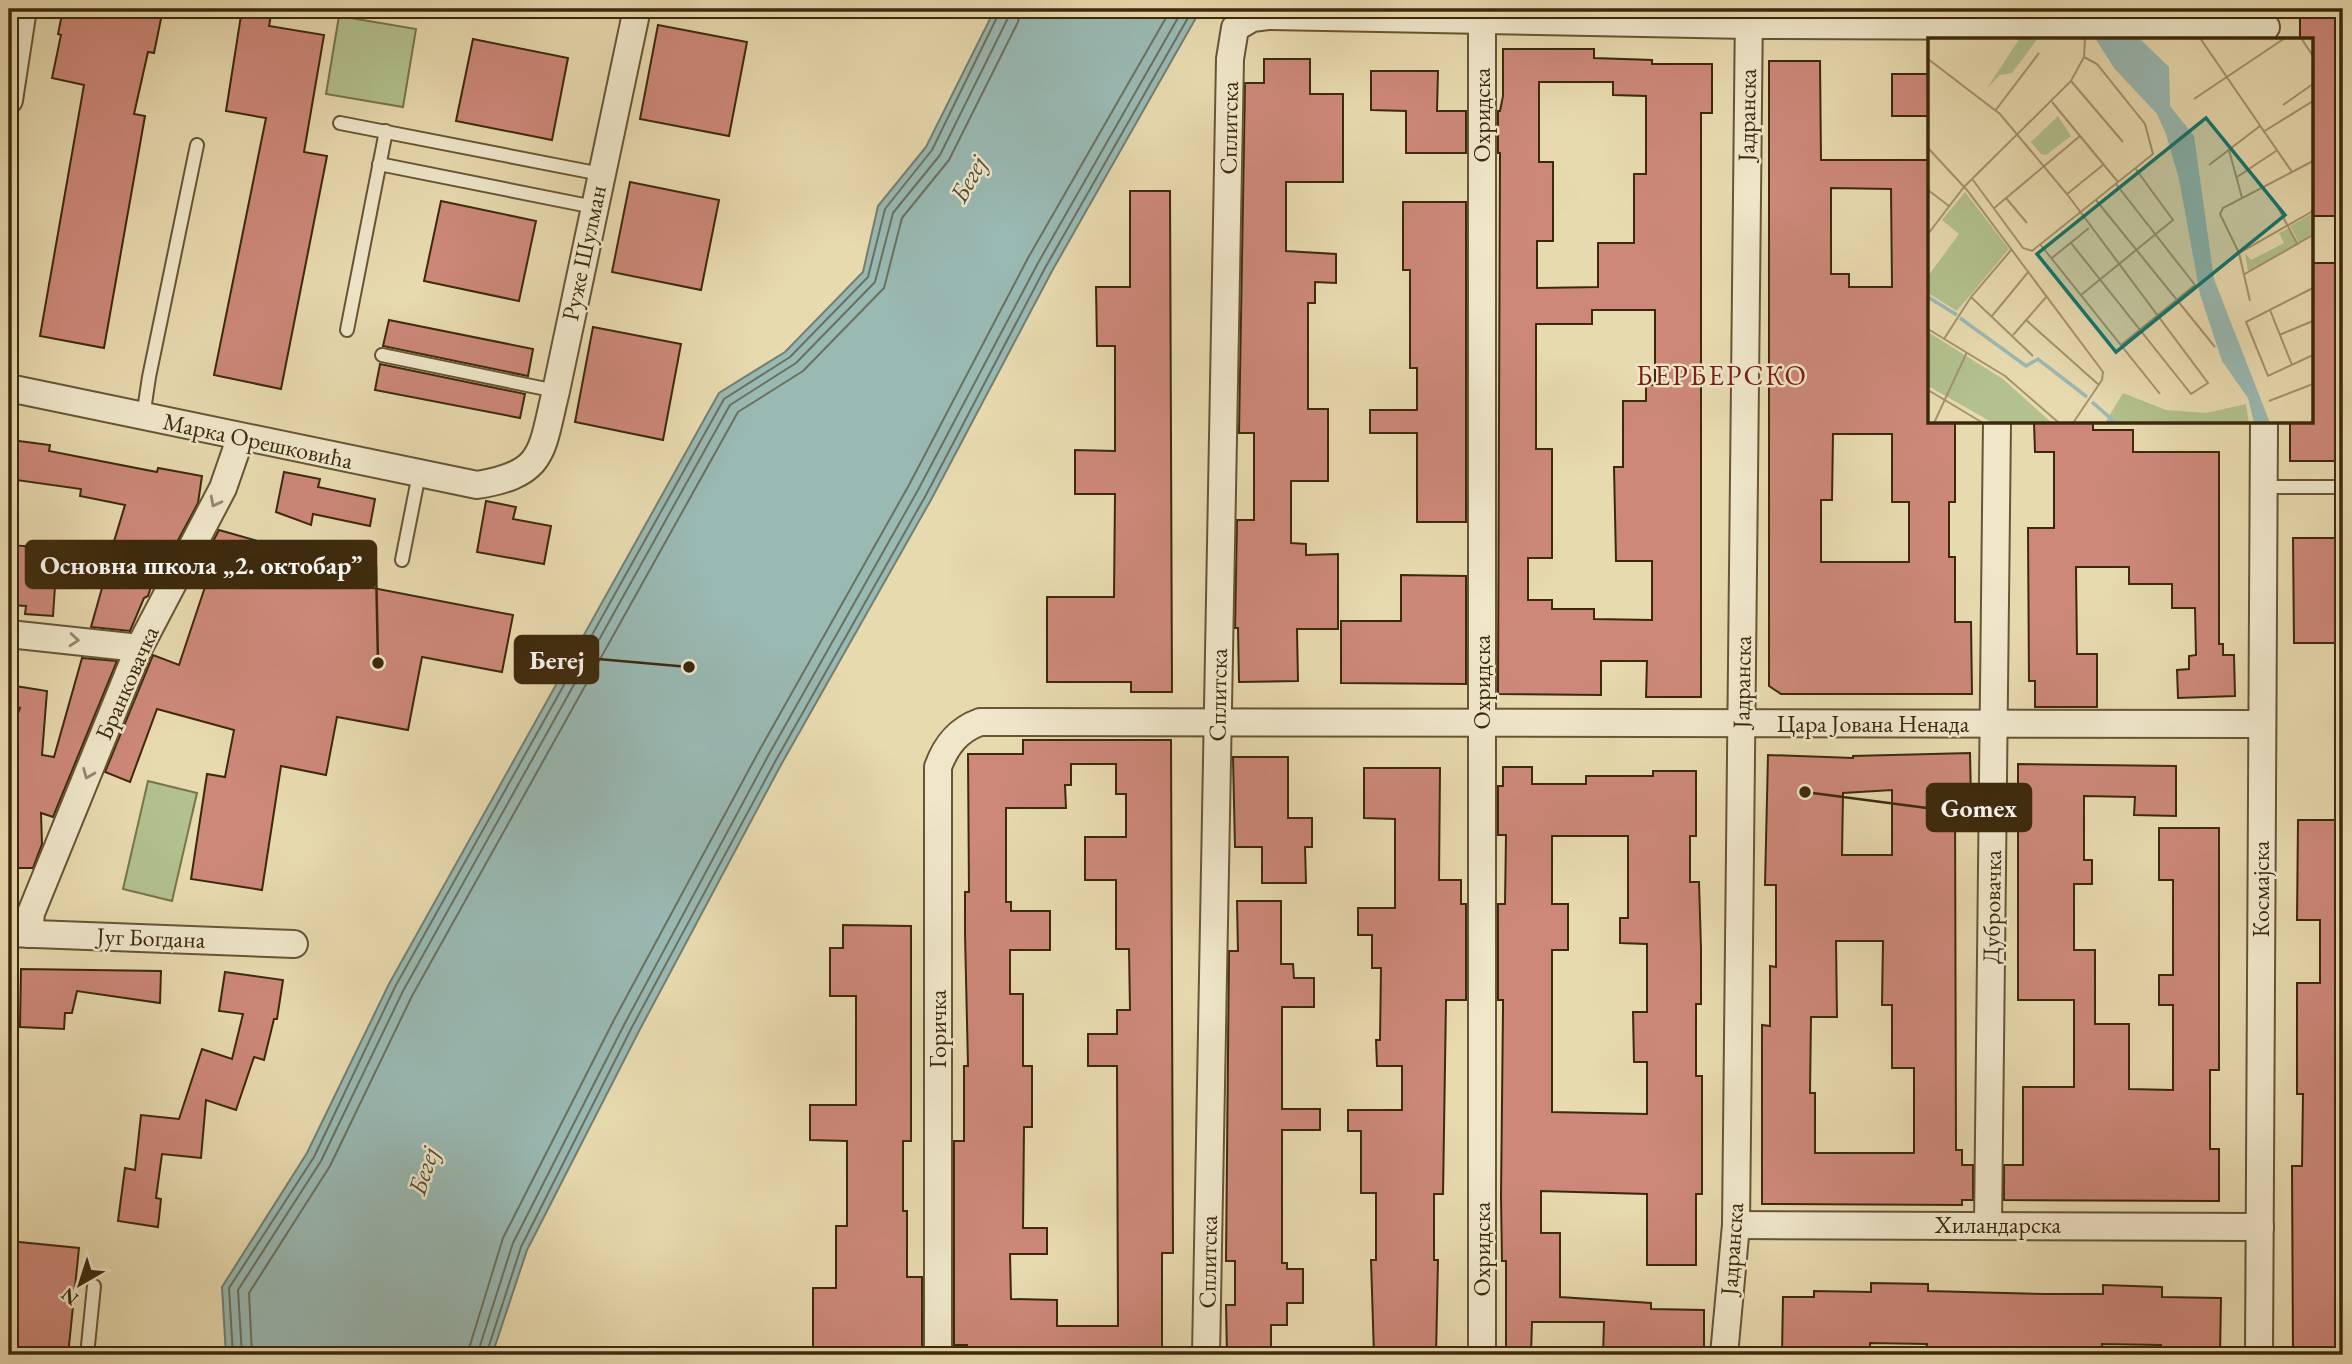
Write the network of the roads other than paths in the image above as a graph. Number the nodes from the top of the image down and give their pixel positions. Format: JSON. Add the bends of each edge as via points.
{"nodes":[{"id":1,"x":23,"y":9,"type":"edge"},
{"id":2,"x":637,"y":9,"type":"edge"},
{"id":3,"x":1482,"y":14,"type":"edge"},
{"id":4,"x":1749,"y":17,"type":"edge"},
{"id":5,"x":2002,"y":25,"type":"edge"},
{"id":6,"x":2266,"y":25,"type":"edge"},
{"id":7,"x":9,"y":100,"type":"edge"},
{"id":8,"x":340,"y":123,"type":"dead end"},
{"id":9,"x":386,"y":131,"type":"junction"},
{"id":10,"x":197,"y":145,"type":"dead end"},
{"id":11,"x":379,"y":164,"type":"junction"},
{"id":12,"x":601,"y":174,"type":"junction"},
{"id":13,"x":594,"y":207,"type":"junction"},
{"id":14,"x":347,"y":330,"type":"dead end"},
{"id":15,"x":382,"y":355,"type":"dead end"},
{"id":16,"x":9,"y":388,"type":"edge"},
{"id":17,"x":556,"y":391,"type":"junction"},
{"id":18,"x":144,"y":417,"type":"junction"},
{"id":19,"x":1997,"y":424,"type":"edge"},
{"id":20,"x":2264,"y":424,"type":"edge"},
{"id":21,"x":240,"y":439,"type":"junction"},
{"id":22,"x":419,"y":474,"type":"junction"},
{"id":23,"x":507,"y":480,"type":"joint"},
{"id":24,"x":2264,"y":487,"type":"junction"},
{"id":25,"x":2343,"y":487,"type":"edge"},
{"id":26,"x":402,"y":561,"type":"dead end"},
{"id":27,"x":9,"y":634,"type":"edge"},
{"id":28,"x":139,"y":648,"type":"junction"},
{"id":29,"x":981,"y":722,"type":"joint"},
{"id":30,"x":1217,"y":723,"type":"junction"},
{"id":31,"x":1482,"y":723,"type":"junction"},
{"id":32,"x":1741,"y":724,"type":"junction"},
{"id":33,"x":1994,"y":724,"type":"junction"},
{"id":34,"x":2262,"y":724,"type":"junction"},
{"id":35,"x":19,"y":933,"type":"edge"},
{"id":36,"x":294,"y":944,"type":"dead end"},
{"id":37,"x":1736,"y":1225,"type":"junction"},
{"id":38,"x":1988,"y":1225,"type":"junction"},
{"id":39,"x":2260,"y":1227,"type":"junction"},
{"id":40,"x":94,"y":1286,"type":"dead end"},
{"id":41,"x":87,"y":1355,"type":"edge"},
{"id":42,"x":938,"y":1355,"type":"edge"},
{"id":43,"x":1206,"y":1355,"type":"edge"},
{"id":44,"x":1482,"y":1355,"type":"edge"},
{"id":45,"x":1724,"y":1355,"type":"edge"},
{"id":46,"x":2259,"y":1355,"type":"edge"}],
"edges":[{"from":1,"to":7,"type":"street"},
{"from":2,"to":12,"type":"street","name":"Руже Шулман"},
{"from":3,"to":4,"type":"street"},
{"from":3,"to":30,"type":"street","name":"Сплитска","via":[[1268,16],[1241,22],[1231,35]]},
{"from":3,"to":31,"type":"street","name":"Охридска"},
{"from":4,"to":5,"type":"street"},
{"from":4,"to":32,"type":"street","name":"Јадранска"},
{"from":5,"to":6,"type":"street"},
{"from":8,"to":9,"type":"lane"},
{"from":9,"to":11,"type":"lane"},
{"from":9,"to":12,"type":"lane"},
{"from":10,"to":18,"type":"lane"},
{"from":11,"to":13,"type":"lane"},
{"from":11,"to":14,"type":"lane"},
{"from":12,"to":13,"type":"street","name":"Руже Шулман"},
{"from":13,"to":17,"type":"street","name":"Руже Шулман"},
{"from":15,"to":17,"type":"lane"},
{"from":16,"to":18,"type":"street","name":"Марка Орешковића"},
{"from":17,"to":23,"type":"street","name":"Руже Шулман","via":[[541,453],[527,470]]},
{"from":18,"to":21,"type":"street","name":"Марка Орешковића"},
{"from":19,"to":33,"type":"street","name":"Дубровачка"},
{"from":20,"to":24,"type":"street","name":"Космајска"},
{"from":21,"to":22,"type":"street","name":"Марка Орешковића"},
{"from":21,"to":28,"type":"street","name":"Бранковачка","one_way":true,"via":[[223,488]]},
{"from":22,"to":23,"type":"street","name":"Марка Орешковића","via":[[477,485]]},
{"from":22,"to":26,"type":"lane"},
{"from":24,"to":25,"type":"lane"},
{"from":24,"to":34,"type":"street","name":"Космајска"},
{"from":27,"to":28,"type":"street","one_way":true},
{"from":28,"to":35,"type":"street","name":"Бранковачка","one_way":true},
{"from":29,"to":30,"type":"street","name":"Цара Јована Ненада"},
{"from":29,"to":42,"type":"street","name":"Горичка","via":[[960,732],[938,767]]},
{"from":30,"to":31,"type":"street","name":"Цара Јована Ненада"},
{"from":30,"to":43,"type":"street","name":"Сплитска"},
{"from":31,"to":32,"type":"street","name":"Цара Јована Ненада"},
{"from":31,"to":44,"type":"street","name":"Охридска"},
{"from":32,"to":33,"type":"street","name":"Цара Јована Ненада"},
{"from":32,"to":37,"type":"street","name":"Јадранска"},
{"from":33,"to":34,"type":"street","name":"Цара Јована Ненада"},
{"from":33,"to":38,"type":"street","name":"Дубровачка"},
{"from":34,"to":39,"type":"street","name":"Космајска"},
{"from":35,"to":36,"type":"street","name":"Југ Богдана"},
{"from":37,"to":38,"type":"street","name":"Хиландарска"},
{"from":37,"to":45,"type":"street","name":"Јадранска"},
{"from":38,"to":39,"type":"street","name":"Хиландарска"},
{"from":39,"to":46,"type":"street","name":"Космајска"},
{"from":40,"to":41,"type":"lane"}]}
